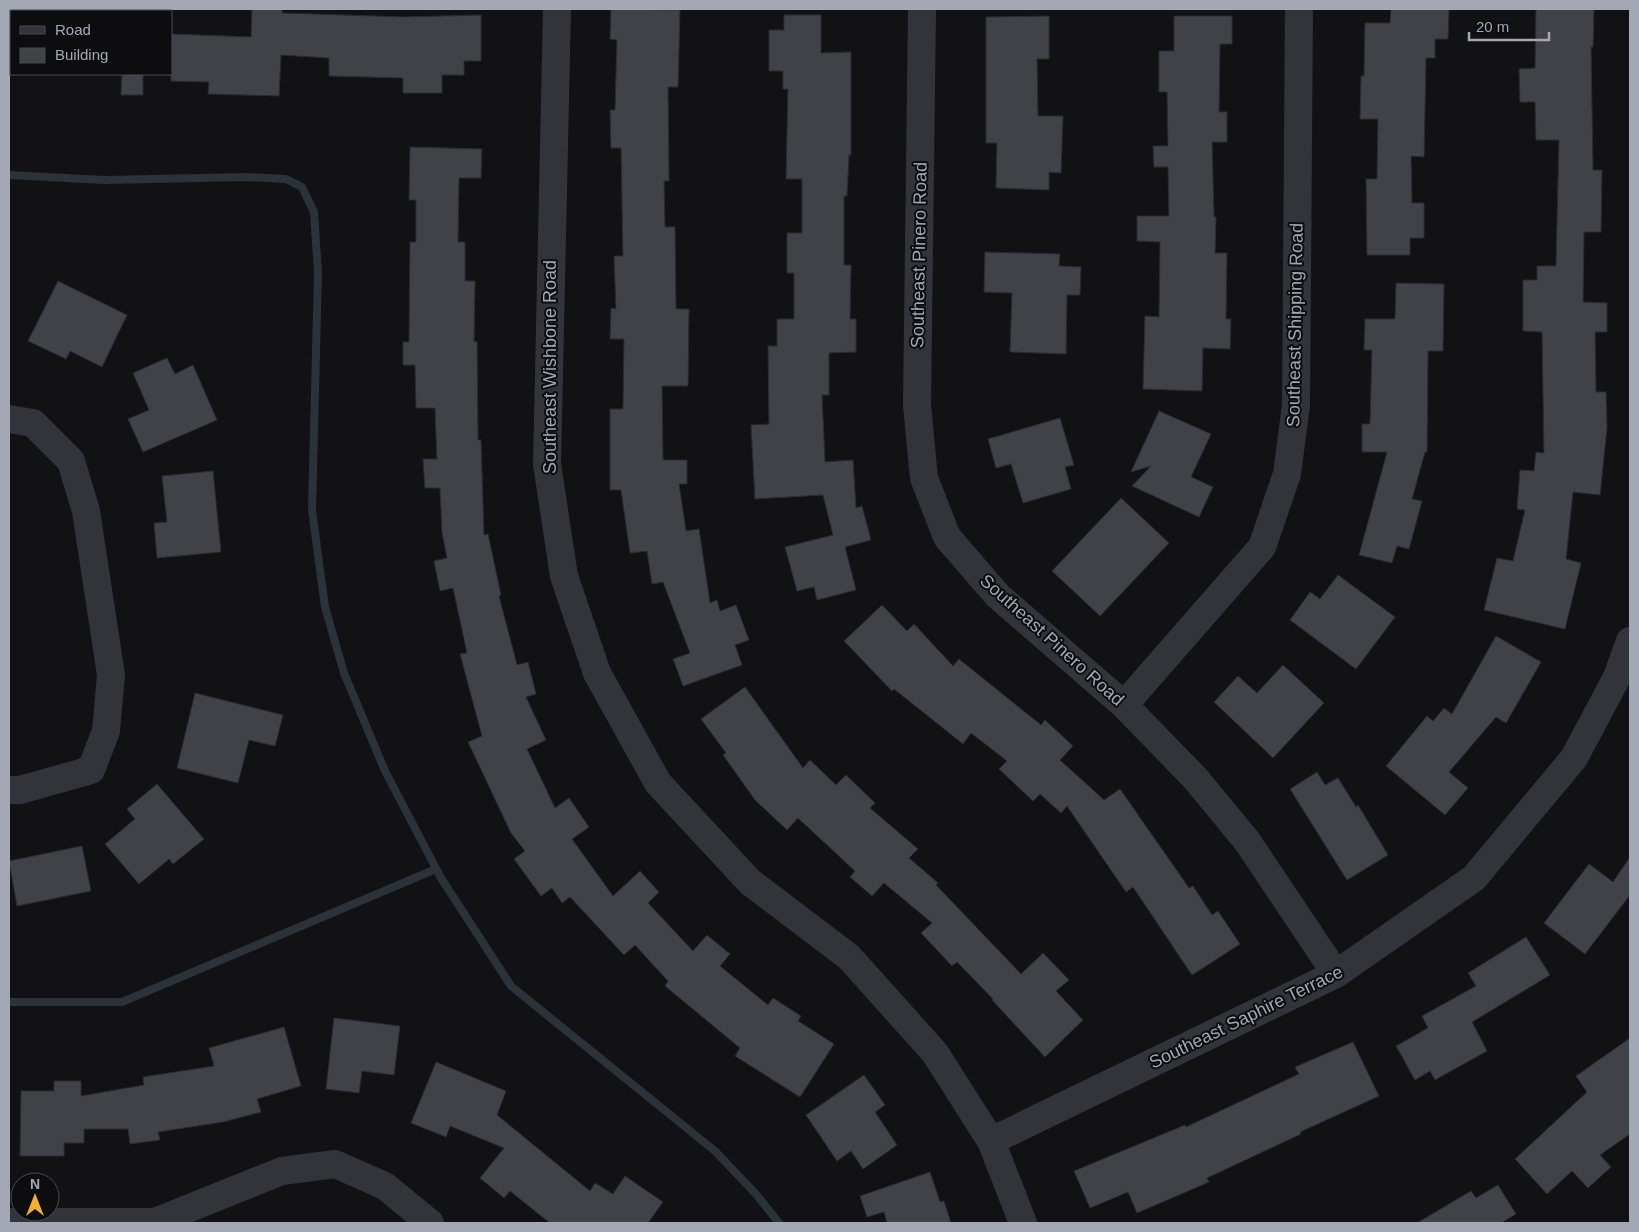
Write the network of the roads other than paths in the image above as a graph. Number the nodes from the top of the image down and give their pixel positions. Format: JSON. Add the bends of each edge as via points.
{"nodes":[{"id":1,"x":557,"y":9,"type":"edge"},
{"id":2,"x":922,"y":9,"type":"edge"},
{"id":3,"x":1299,"y":9,"type":"edge"},
{"id":4,"x":21,"y":421,"type":"edge"},
{"id":5,"x":1630,"y":641,"type":"edge"},
{"id":6,"x":1124,"y":706,"type":"junction"},
{"id":7,"x":9,"y":790,"type":"edge"},
{"id":8,"x":1336,"y":974,"type":"junction"},
{"id":9,"x":991,"y":1141,"type":"junction"},
{"id":10,"x":9,"y":1222,"type":"edge"},
{"id":11,"x":430,"y":1223,"type":"edge"},
{"id":12,"x":1023,"y":1223,"type":"edge"}],
"edges":[{"from":1,"to":9,"type":"street","name":"Southeast Wishbone Road","via":[[547,464],[564,576],[597,673],[658,783],[750,882],[849,957],[935,1053]]},
{"from":2,"to":6,"type":"street","name":"Southeast Pinero Road","via":[[918,405],[924,478],[947,537],[992,589]]},
{"from":3,"to":6,"type":"street","name":"Southeast Shipping Road","via":[[1296,405],[1287,474],[1262,547]]},
{"from":4,"to":7,"type":"street","via":[[71,461],[86,511],[111,675],[106,731],[91,770],[20,790]]},
{"from":5,"to":8,"type":"street","name":"Southeast Saphire Terrace","via":[[1617,677],[1574,758],[1474,878]]},
{"from":6,"to":8,"type":"street","name":"Southeast Pinero Road","via":[[1195,778],[1247,842]]},
{"from":8,"to":9,"type":"street","name":"Southeast Saphire Terrace"},
{"from":9,"to":12,"type":"street","name":"Southeast Wishbone Road"},
{"from":10,"to":11,"type":"street","via":[[155,1222],[282,1171],[335,1164],[385,1186]]}]}
